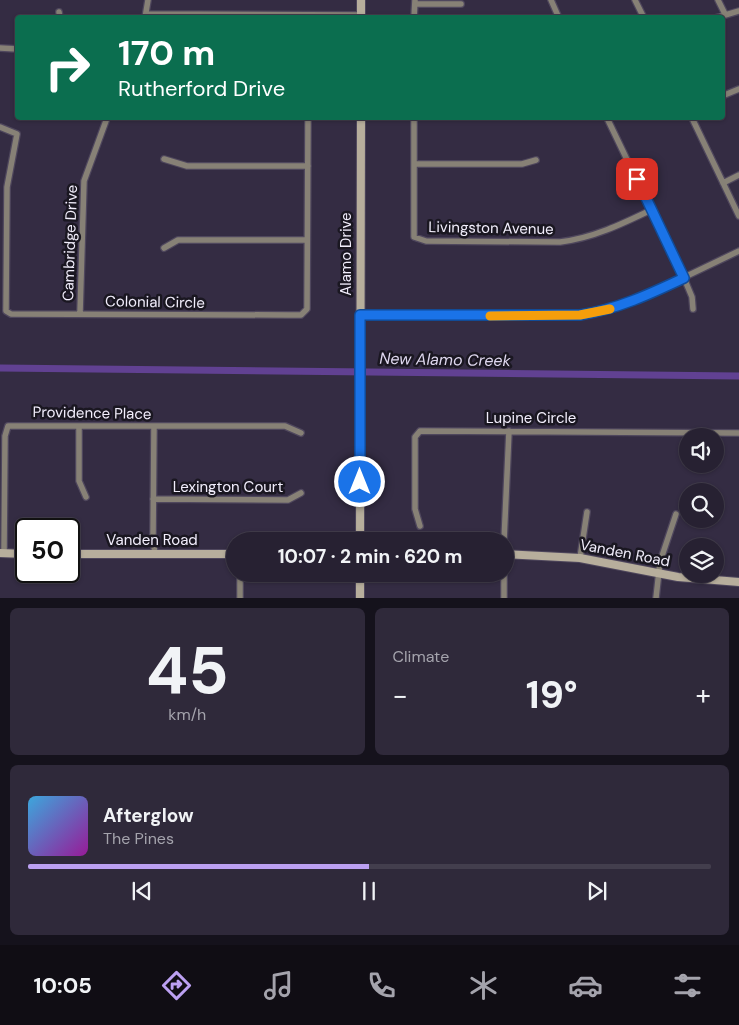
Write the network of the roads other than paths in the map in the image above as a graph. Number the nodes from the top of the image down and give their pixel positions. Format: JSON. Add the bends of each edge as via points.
{"nodes":[{"id":1,"x":148,"y":0,"type":"edge"},
{"id":2,"x":361,"y":0,"type":"edge"},
{"id":3,"x":551,"y":0,"type":"edge"},
{"id":4,"x":635,"y":0,"type":"edge"},
{"id":5,"x":718,"y":0,"type":"edge"},
{"id":6,"x":414,"y":2,"type":"edge"},
{"id":7,"x":461,"y":4,"type":"dead end"},
{"id":8,"x":739,"y":11,"type":"edge"},
{"id":9,"x":726,"y":14,"type":"joint"},
{"id":10,"x":146,"y":15,"type":"edge"},
{"id":11,"x":361,"y":15,"type":"edge"},
{"id":12,"x":414,"y":15,"type":"edge"},
{"id":13,"x":558,"y":15,"type":"edge"},
{"id":14,"x":642,"y":15,"type":"edge"},
{"id":15,"x":0,"y":48,"type":"edge"},
{"id":16,"x":15,"y":49,"type":"edge"},
{"id":17,"x":739,"y":89,"type":"edge"},
{"id":18,"x":725,"y":95,"type":"edge"},
{"id":19,"x":106,"y":120,"type":"edge"},
{"id":20,"x":308,"y":120,"type":"edge"},
{"id":21,"x":360,"y":120,"type":"edge"},
{"id":22,"x":414,"y":120,"type":"edge"},
{"id":23,"x":608,"y":120,"type":"edge"},
{"id":24,"x":693,"y":120,"type":"edge"},
{"id":25,"x":0,"y":127,"type":"edge"},
{"id":26,"x":164,"y":159,"type":"dead end"},
{"id":27,"x":536,"y":160,"type":"dead end"},
{"id":28,"x":414,"y":164,"type":"junction"},
{"id":29,"x":308,"y":166,"type":"junction"},
{"id":30,"x":739,"y":175,"type":"edge"},
{"id":31,"x":723,"y":183,"type":"junction"},
{"id":32,"x":652,"y":210,"type":"junction"},
{"id":33,"x":739,"y":216,"type":"edge"},
{"id":34,"x":306,"y":240,"type":"junction"},
{"id":35,"x":164,"y":248,"type":"dead end"},
{"id":36,"x":739,"y":251,"type":"edge"},
{"id":37,"x":684,"y":278,"type":"junction"},
{"id":38,"x":692,"y":310,"type":"dead end"},
{"id":39,"x":80,"y":313,"type":"junction"},
{"id":40,"x":360,"y":315,"type":"junction"},
{"id":41,"x":79,"y":426,"type":"junction"},
{"id":42,"x":154,"y":426,"type":"junction"},
{"id":43,"x":509,"y":431,"type":"junction"},
{"id":44,"x":301,"y":433,"type":"dead end"},
{"id":45,"x":739,"y":433,"type":"edge"},
{"id":46,"x":301,"y":493,"type":"dead end"},
{"id":47,"x":86,"y":496,"type":"dead end"},
{"id":48,"x":153,"y":499,"type":"junction"},
{"id":49,"x":587,"y":512,"type":"dead end"},
{"id":50,"x":676,"y":514,"type":"dead end"},
{"id":51,"x":420,"y":526,"type":"dead end"},
{"id":52,"x":360,"y":532,"type":"edge"},
{"id":53,"x":504,"y":532,"type":"edge"},
{"id":54,"x":2,"y":554,"type":"edge"},
{"id":55,"x":15,"y":554,"type":"edge"},
{"id":56,"x":80,"y":554,"type":"edge"},
{"id":57,"x":155,"y":554,"type":"junction"},
{"id":58,"x":226,"y":554,"type":"edge"},
{"id":59,"x":514,"y":554,"type":"edge"},
{"id":60,"x":580,"y":558,"type":"junction"},
{"id":61,"x":658,"y":574,"type":"junction"},
{"id":62,"x":240,"y":582,"type":"edge"},
{"id":63,"x":360,"y":582,"type":"edge"},
{"id":64,"x":504,"y":582,"type":"edge"},
{"id":65,"x":739,"y":582,"type":"edge"},
{"id":66,"x":240,"y":598,"type":"edge"},
{"id":67,"x":360,"y":598,"type":"edge"},
{"id":68,"x":504,"y":598,"type":"edge"},
{"id":69,"x":656,"y":598,"type":"edge"}],
"edges":[{"from":1,"to":10,"type":"street"},
{"from":2,"to":11,"type":"main road"},
{"from":3,"to":13,"type":"street"},
{"from":4,"to":14,"type":"street"},
{"from":5,"to":9,"type":"street"},
{"from":6,"to":7,"type":"street"},
{"from":6,"to":12,"type":"street"},
{"from":8,"to":9,"type":"street"},
{"from":15,"to":16,"type":"street"},
{"from":17,"to":18,"type":"street"},
{"from":19,"to":39,"type":"street","name":"Cambridge Drive","via":[[84,181]]},
{"from":20,"to":29,"type":"street","name":"Colonial Circle"},
{"from":21,"to":40,"type":"main road","name":"Alamo Drive"},
{"from":22,"to":28,"type":"street","name":"Livingston Avenue"},
{"from":23,"to":32,"type":"street"},
{"from":24,"to":31,"type":"street"},
{"from":25,"to":39,"type":"street","name":"Colonial Circle","via":[[17,134],[7,187],[6,311],[11,314]]},
{"from":26,"to":29,"type":"street","via":[[187,166]]},
{"from":27,"to":28,"type":"street","via":[[522,164]]},
{"from":28,"to":32,"type":"street","name":"Livingston Avenue","via":[[414,237],[426,240],[578,240],[608,231]]},
{"from":29,"to":34,"type":"street","name":"Colonial Circle"},
{"from":30,"to":31,"type":"street"},
{"from":31,"to":33,"type":"street"},
{"from":32,"to":37,"type":"street"},
{"from":34,"to":35,"type":"street","via":[[178,240]]},
{"from":34,"to":39,"type":"street","name":"Colonial Circle","via":[[307,309],[301,315]]},
{"from":36,"to":37,"type":"street"},
{"from":37,"to":38,"type":"street","via":[[692,297]]},
{"from":37,"to":40,"type":"street","via":[[622,305],[580,315]]},
{"from":40,"to":52,"type":"main road","name":"Alamo Drive"},
{"from":41,"to":42,"type":"street","name":"Providence Place"},
{"from":41,"to":47,"type":"street","via":[[78,481]]},
{"from":41,"to":54,"type":"street","name":"Providence Place","via":[[8,426],[5,436]]},
{"from":42,"to":44,"type":"street","name":"Providence Place","via":[[285,426]]},
{"from":42,"to":48,"type":"street"},
{"from":43,"to":45,"type":"street","name":"Lupine Circle"},
{"from":43,"to":51,"type":"street","name":"Lupine Circle","via":[[420,431],[415,437],[415,509]]},
{"from":43,"to":53,"type":"street"},
{"from":46,"to":48,"type":"street","name":"Lexington Court","via":[[288,500]]},
{"from":48,"to":57,"type":"street"},
{"from":49,"to":60,"type":"street"},
{"from":50,"to":61,"type":"street"},
{"from":54,"to":55,"type":"main road"},
{"from":56,"to":57,"type":"main road","name":"Vanden Road"},
{"from":57,"to":58,"type":"main road","name":"Vanden Road"},
{"from":59,"to":60,"type":"main road","name":"Vanden Road"},
{"from":60,"to":61,"type":"main road","name":"Vanden Road"},
{"from":61,"to":65,"type":"main road","name":"Vanden Road"},
{"from":61,"to":69,"type":"street"},
{"from":62,"to":66,"type":"street"},
{"from":63,"to":67,"type":"main road"},
{"from":64,"to":68,"type":"street"}]}
